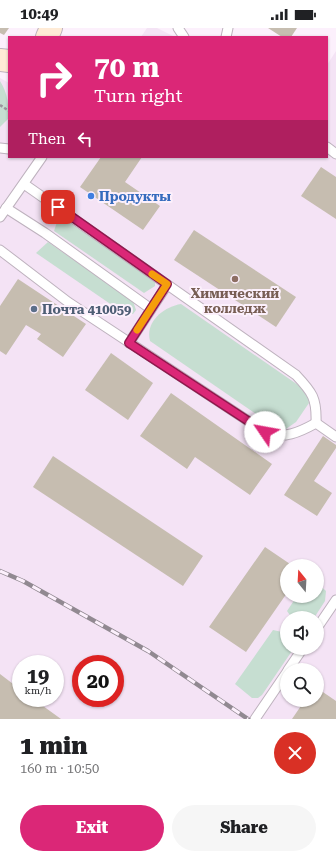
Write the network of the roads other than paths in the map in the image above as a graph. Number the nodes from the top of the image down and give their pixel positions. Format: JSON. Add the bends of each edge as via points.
{"nodes":[{"id":1,"x":328,"y":148,"type":"edge"},
{"id":2,"x":336,"y":154,"type":"edge"},
{"id":3,"x":41,"y":158,"type":"edge"},
{"id":4,"x":24,"y":184,"type":"junction"},
{"id":5,"x":6,"y":208,"type":"junction"},
{"id":6,"x":0,"y":217,"type":"edge"},
{"id":7,"x":0,"y":250,"type":"edge"},
{"id":8,"x":167,"y":284,"type":"junction"},
{"id":9,"x":151,"y":309,"type":"junction"},
{"id":10,"x":129,"y":343,"type":"junction"},
{"id":11,"x":316,"y":423,"type":"junction"},
{"id":12,"x":336,"y":437,"type":"edge"},
{"id":13,"x":336,"y":600,"type":"edge"},
{"id":14,"x":324,"y":618,"type":"edge"},
{"id":15,"x":280,"y":683,"type":"edge"},
{"id":16,"x":255,"y":719,"type":"edge"}],
"edges":[{"from":1,"to":2,"type":"lane"},
{"from":3,"to":4,"type":"lane"},
{"from":4,"to":5,"type":"lane"},
{"from":4,"to":8,"type":"lane"},
{"from":5,"to":6,"type":"lane"},
{"from":5,"to":9,"type":"lane"},
{"from":7,"to":10,"type":"lane","via":[[68,302]]},
{"from":8,"to":9,"type":"lane"},
{"from":8,"to":11,"type":"lane","via":[[296,375],[311,390],[315,401]]},
{"from":9,"to":10,"type":"lane"},
{"from":10,"to":11,"type":"lane","via":[[273,436],[303,431]]},
{"from":11,"to":12,"type":"lane"},
{"from":13,"to":14,"type":"lane"},
{"from":15,"to":16,"type":"lane"}]}
